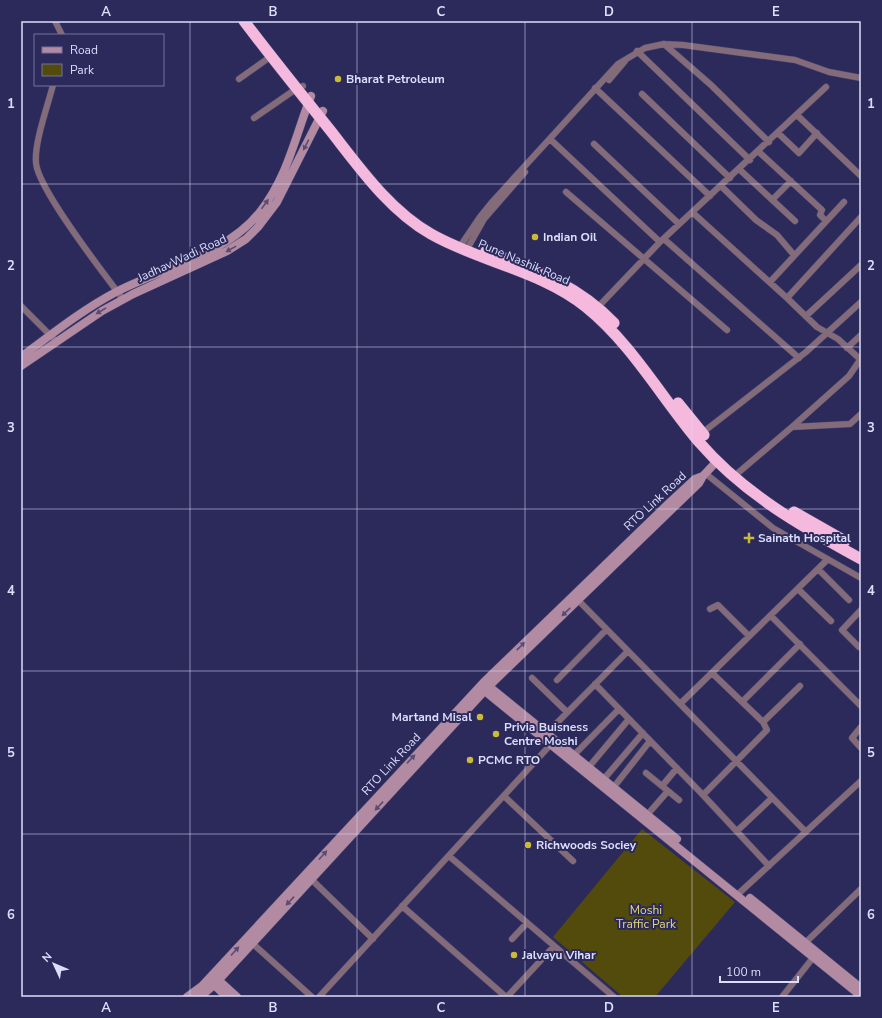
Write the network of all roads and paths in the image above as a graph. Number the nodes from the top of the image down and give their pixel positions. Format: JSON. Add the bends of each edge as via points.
{"nodes":[{"id":1,"x":244,"y":21,"type":"edge"},
{"id":2,"x":253,"y":21,"type":"edge"},
{"id":3,"x":57,"y":22,"type":"edge"},
{"id":4,"x":62,"y":34,"type":"edge"},
{"id":5,"x":664,"y":44,"type":"junction"},
{"id":6,"x":637,"y":51,"type":"junction"},
{"id":7,"x":270,"y":56,"type":"junction"},
{"id":8,"x":861,"y":78,"type":"edge"},
{"id":9,"x":239,"y":79,"type":"dead end"},
{"id":10,"x":53,"y":86,"type":"edge"},
{"id":11,"x":826,"y":87,"type":"dead end"},
{"id":12,"x":300,"y":88,"type":"junction"},
{"id":13,"x":597,"y":89,"type":"junction"},
{"id":14,"x":642,"y":94,"type":"dead end"},
{"id":15,"x":310,"y":100,"type":"junction"},
{"id":16,"x":322,"y":114,"type":"junction"},
{"id":17,"x":797,"y":115,"type":"junction"},
{"id":18,"x":254,"y":118,"type":"dead end"},
{"id":19,"x":778,"y":133,"type":"junction"},
{"id":20,"x":817,"y":134,"type":"junction"},
{"id":21,"x":551,"y":140,"type":"junction"},
{"id":22,"x":769,"y":142,"type":"junction"},
{"id":23,"x":594,"y":144,"type":"dead end"},
{"id":24,"x":759,"y":152,"type":"junction"},
{"id":25,"x":750,"y":160,"type":"junction"},
{"id":26,"x":739,"y":170,"type":"junction"},
{"id":27,"x":861,"y":176,"type":"edge"},
{"id":28,"x":730,"y":178,"type":"junction"},
{"id":29,"x":791,"y":181,"type":"junction"},
{"id":30,"x":721,"y":186,"type":"junction"},
{"id":31,"x":566,"y":192,"type":"dead end"},
{"id":32,"x":710,"y":196,"type":"junction"},
{"id":33,"x":772,"y":200,"type":"junction"},
{"id":34,"x":844,"y":202,"type":"dead end"},
{"id":35,"x":692,"y":212,"type":"junction"},
{"id":36,"x":861,"y":217,"type":"edge"},
{"id":37,"x":795,"y":221,"type":"dead end"},
{"id":38,"x":826,"y":221,"type":"junction"},
{"id":39,"x":679,"y":224,"type":"junction"},
{"id":40,"x":662,"y":240,"type":"junction"},
{"id":41,"x":464,"y":246,"type":"junction"},
{"id":42,"x":794,"y":256,"type":"junction"},
{"id":43,"x":644,"y":259,"type":"junction"},
{"id":44,"x":861,"y":265,"type":"edge"},
{"id":45,"x":770,"y":282,"type":"junction"},
{"id":46,"x":117,"y":292,"type":"junction"},
{"id":47,"x":787,"y":298,"type":"junction"},
{"id":48,"x":123,"y":299,"type":"junction"},
{"id":49,"x":861,"y":302,"type":"edge"},
{"id":50,"x":21,"y":306,"type":"edge"},
{"id":51,"x":598,"y":307,"type":"junction"},
{"id":52,"x":806,"y":316,"type":"junction"},
{"id":53,"x":727,"y":330,"type":"dead end"},
{"id":54,"x":827,"y":333,"type":"junction"},
{"id":55,"x":861,"y":336,"type":"edge"},
{"id":56,"x":54,"y":337,"type":"junction"},
{"id":57,"x":847,"y":348,"type":"junction"},
{"id":58,"x":22,"y":355,"type":"edge"},
{"id":59,"x":799,"y":358,"type":"junction"},
{"id":60,"x":860,"y":360,"type":"edge"},
{"id":61,"x":21,"y":366,"type":"edge"},
{"id":62,"x":861,"y":414,"type":"edge"},
{"id":63,"x":792,"y":428,"type":"junction"},
{"id":64,"x":702,"y":433,"type":"junction"},
{"id":65,"x":717,"y":461,"type":"junction"},
{"id":66,"x":739,"y":472,"type":"junction"},
{"id":67,"x":704,"y":475,"type":"junction"},
{"id":68,"x":861,"y":550,"type":"edge"},
{"id":69,"x":861,"y":559,"type":"edge"},
{"id":70,"x":827,"y":560,"type":"junction"},
{"id":71,"x":818,"y":569,"type":"junction"},
{"id":72,"x":861,"y":578,"type":"edge"},
{"id":73,"x":798,"y":589,"type":"junction"},
{"id":74,"x":576,"y":598,"type":"junction"},
{"id":75,"x":849,"y":600,"type":"dead end"},
{"id":76,"x":710,"y":610,"type":"dead end"},
{"id":77,"x":861,"y":610,"type":"edge"},
{"id":78,"x":771,"y":616,"type":"junction"},
{"id":79,"x":831,"y":622,"type":"dead end"},
{"id":80,"x":606,"y":630,"type":"junction"},
{"id":81,"x":749,"y":636,"type":"junction"},
{"id":82,"x":800,"y":644,"type":"junction"},
{"id":83,"x":859,"y":647,"type":"dead end"},
{"id":84,"x":627,"y":652,"type":"junction"},
{"id":85,"x":712,"y":673,"type":"junction"},
{"id":86,"x":532,"y":678,"type":"dead end"},
{"id":87,"x":557,"y":680,"type":"dead end"},
{"id":88,"x":595,"y":684,"type":"junction"},
{"id":89,"x":484,"y":686,"type":"junction"},
{"id":90,"x":800,"y":686,"type":"dead end"},
{"id":91,"x":742,"y":702,"type":"junction"},
{"id":92,"x":680,"y":704,"type":"junction"},
{"id":93,"x":861,"y":706,"type":"edge"},
{"id":94,"x":619,"y":709,"type":"junction"},
{"id":95,"x":567,"y":712,"type":"junction"},
{"id":96,"x":629,"y":719,"type":"junction"},
{"id":97,"x":763,"y":722,"type":"junction"},
{"id":98,"x":861,"y":727,"type":"edge"},
{"id":99,"x":642,"y":733,"type":"junction"},
{"id":100,"x":544,"y":736,"type":"junction"},
{"id":101,"x":650,"y":741,"type":"junction"},
{"id":102,"x":552,"y":743,"type":"junction"},
{"id":103,"x":861,"y":748,"type":"edge"},
{"id":104,"x":574,"y":756,"type":"junction"},
{"id":105,"x":737,"y":760,"type":"junction"},
{"id":106,"x":588,"y":768,"type":"junction"},
{"id":107,"x":677,"y":768,"type":"junction"},
{"id":108,"x":646,"y":773,"type":"dead end"},
{"id":109,"x":603,"y":780,"type":"junction"},
{"id":110,"x":861,"y":781,"type":"edge"},
{"id":111,"x":662,"y":786,"type":"junction"},
{"id":112,"x":613,"y":788,"type":"junction"},
{"id":113,"x":668,"y":791,"type":"junction"},
{"id":114,"x":703,"y":795,"type":"junction"},
{"id":115,"x":504,"y":796,"type":"junction"},
{"id":116,"x":772,"y":798,"type":"junction"},
{"id":117,"x":679,"y":800,"type":"dead end"},
{"id":118,"x":647,"y":815,"type":"junction"},
{"id":119,"x":737,"y":831,"type":"junction"},
{"id":120,"x":806,"y":832,"type":"junction"},
{"id":121,"x":449,"y":856,"type":"junction"},
{"id":122,"x":573,"y":861,"type":"dead end"},
{"id":123,"x":769,"y":866,"type":"junction"},
{"id":124,"x":311,"y":879,"type":"junction"},
{"id":125,"x":861,"y":888,"type":"edge"},
{"id":126,"x":739,"y":894,"type":"junction"},
{"id":127,"x":402,"y":906,"type":"junction"},
{"id":128,"x":527,"y":923,"type":"junction"},
{"id":129,"x":512,"y":938,"type":"dead end"},
{"id":130,"x":373,"y":939,"type":"junction"},
{"id":131,"x":252,"y":943,"type":"junction"},
{"id":132,"x":803,"y":945,"type":"junction"},
{"id":133,"x":554,"y":946,"type":"junction"},
{"id":134,"x":816,"y":955,"type":"junction"},
{"id":135,"x":213,"y":980,"type":"junction"},
{"id":136,"x":861,"y":988,"type":"edge"},
{"id":137,"x":861,"y":996,"type":"edge"},
{"id":138,"x":187,"y":997,"type":"edge"},
{"id":139,"x":200,"y":997,"type":"edge"},
{"id":140,"x":227,"y":997,"type":"edge"},
{"id":141,"x":237,"y":997,"type":"edge"},
{"id":142,"x":312,"y":997,"type":"edge"},
{"id":143,"x":320,"y":997,"type":"edge"},
{"id":144,"x":506,"y":997,"type":"edge"},
{"id":145,"x":614,"y":997,"type":"edge"},
{"id":146,"x":782,"y":997,"type":"edge"}],
"edges":[{"from":1,"to":7,"type":"highway","name":"Pune Nashik Road"},
{"from":2,"to":12,"type":"highway","name":"Pune Nashik Road"},
{"from":3,"to":4,"type":"street"},
{"from":5,"to":6,"type":"street"},
{"from":5,"to":8,"type":"street","via":[[795,60],[838,74]]},
{"from":5,"to":22,"type":"street","via":[[711,85]]},
{"from":6,"to":13,"type":"street","via":[[618,64]]},
{"from":6,"to":25,"type":"street"},
{"from":7,"to":9,"type":"street"},
{"from":7,"to":12,"type":"highway","name":"Pune Nashik Road"},
{"from":10,"to":46,"type":"street","via":[[37,150],[37,171],[56,205]]},
{"from":11,"to":17,"type":"street"},
{"from":12,"to":15,"type":"highway","name":"Pune Nashik Road"},
{"from":12,"to":18,"type":"street"},
{"from":13,"to":21,"type":"street"},
{"from":13,"to":32,"type":"street"},
{"from":14,"to":28,"type":"street"},
{"from":15,"to":16,"type":"highway","name":"Pune Nashik Road"},
{"from":46,"to":15,"type":"main road","name":"JadhavWadi Road","one_way":true,"via":[[216,248],[247,227],[268,201],[281,179]]},
{"from":16,"to":41,"type":"highway","name":"Pune Nashik Road","via":[[396,197],[425,222]]},
{"from":16,"to":48,"type":"main road","name":"JadhavWadi Road","one_way":true,"via":[[277,202],[246,239],[227,252]]},
{"from":17,"to":19,"type":"street"},
{"from":17,"to":20,"type":"street"},
{"from":19,"to":20,"type":"street","via":[[799,152]]},
{"from":19,"to":22,"type":"street"},
{"from":20,"to":27,"type":"street"},
{"from":21,"to":40,"type":"street"},
{"from":21,"to":41,"type":"street","via":[[489,206]]},
{"from":22,"to":24,"type":"street"},
{"from":23,"to":39,"type":"street"},
{"from":24,"to":25,"type":"street"},
{"from":24,"to":29,"type":"street"},
{"from":25,"to":26,"type":"street"},
{"from":26,"to":28,"type":"street"},
{"from":26,"to":33,"type":"street"},
{"from":28,"to":30,"type":"street"},
{"from":29,"to":33,"type":"street"},
{"from":29,"to":38,"type":"street","via":[[822,210],[820,215]]},
{"from":30,"to":32,"type":"street"},
{"from":30,"to":42,"type":"street","via":[[756,220],[777,235]]},
{"from":31,"to":43,"type":"street"},
{"from":32,"to":35,"type":"street"},
{"from":33,"to":37,"type":"street"},
{"from":34,"to":38,"type":"street"},
{"from":35,"to":39,"type":"street"},
{"from":35,"to":45,"type":"street"},
{"from":36,"to":47,"type":"street"},
{"from":38,"to":42,"type":"street"},
{"from":39,"to":40,"type":"street"},
{"from":40,"to":43,"type":"street"},
{"from":40,"to":59,"type":"street"},
{"from":41,"to":51,"type":"highway","name":"Pune Nashik Road","via":[[545,274],[565,284]]},
{"from":41,"to":65,"type":"highway","name":"Pune Nashik Road","via":[[543,282],[585,306],[617,337],[686,426]]},
{"from":42,"to":45,"type":"street"},
{"from":43,"to":51,"type":"street"},
{"from":43,"to":53,"type":"street"},
{"from":44,"to":52,"type":"street"},
{"from":45,"to":47,"type":"street"},
{"from":46,"to":48,"type":"street"},
{"from":46,"to":56,"type":"main road","name":"JadhavWadi Road"},
{"from":47,"to":52,"type":"street"},
{"from":48,"to":56,"type":"main road","name":"JadhavWadi Road","one_way":true},
{"from":49,"to":54,"type":"street"},
{"from":50,"to":56,"type":"street"},
{"from":51,"to":64,"type":"highway","name":"Pune Nashik Road","via":[[636,348]]},
{"from":52,"to":54,"type":"street"},
{"from":54,"to":57,"type":"street"},
{"from":54,"to":59,"type":"street"},
{"from":55,"to":57,"type":"street"},
{"from":56,"to":58,"type":"main road","name":"JadhavWadi Road"},
{"from":56,"to":61,"type":"main road","name":"JadhavWadi Road"},
{"from":57,"to":60,"type":"street"},
{"from":59,"to":64,"type":"street"},
{"from":60,"to":63,"type":"street","via":[[849,376]]},
{"from":62,"to":63,"type":"street","via":[[850,424]]},
{"from":63,"to":66,"type":"street"},
{"from":64,"to":66,"type":"highway","name":"Pune Nashik Road"},
{"from":65,"to":67,"type":"main road","name":"RTO Link Road"},
{"from":65,"to":69,"type":"highway","name":"Pune Nashik Road","via":[[765,502]]},
{"from":66,"to":68,"type":"highway","name":"Pune Nashik Road","via":[[786,508]]},
{"from":67,"to":70,"type":"street","via":[[773,528]]},
{"from":67,"to":74,"type":"main road","name":"RTO Link Road","via":[[694,479]]},
{"from":70,"to":71,"type":"street"},
{"from":70,"to":72,"type":"street"},
{"from":71,"to":73,"type":"street"},
{"from":71,"to":75,"type":"street"},
{"from":73,"to":78,"type":"street"},
{"from":73,"to":79,"type":"street"},
{"from":74,"to":80,"type":"street"},
{"from":74,"to":89,"type":"main road","name":"RTO Link Road"},
{"from":76,"to":81,"type":"street","via":[[718,605]]},
{"from":77,"to":83,"type":"street","via":[[842,630]]},
{"from":78,"to":81,"type":"street"},
{"from":78,"to":82,"type":"street"},
{"from":80,"to":84,"type":"street"},
{"from":80,"to":87,"type":"street"},
{"from":81,"to":85,"type":"street"},
{"from":82,"to":91,"type":"street"},
{"from":82,"to":93,"type":"street"},
{"from":84,"to":88,"type":"street"},
{"from":84,"to":92,"type":"street"},
{"from":85,"to":91,"type":"street"},
{"from":85,"to":92,"type":"street"},
{"from":86,"to":95,"type":"street"},
{"from":88,"to":94,"type":"street"},
{"from":88,"to":95,"type":"street"},
{"from":89,"to":100,"type":"main road"},
{"from":89,"to":124,"type":"main road","name":"RTO Link Road","one_way":true},
{"from":135,"to":89,"type":"main road","name":"RTO Link Road","one_way":true},
{"from":90,"to":97,"type":"street"},
{"from":91,"to":97,"type":"street"},
{"from":92,"to":105,"type":"street"},
{"from":94,"to":96,"type":"street"},
{"from":94,"to":104,"type":"street"},
{"from":95,"to":100,"type":"street"},
{"from":96,"to":99,"type":"street"},
{"from":96,"to":106,"type":"street"},
{"from":97,"to":105,"type":"street","via":[[767,730],[765,734]]},
{"from":98,"to":103,"type":"street","via":[[852,738]]},
{"from":99,"to":101,"type":"street"},
{"from":99,"to":109,"type":"street"},
{"from":100,"to":102,"type":"main road"},
{"from":101,"to":107,"type":"street"},
{"from":101,"to":112,"type":"street"},
{"from":102,"to":104,"type":"main road"},
{"from":102,"to":115,"type":"street"},
{"from":102,"to":126,"type":"main road"},
{"from":104,"to":106,"type":"main road"},
{"from":105,"to":114,"type":"street"},
{"from":105,"to":116,"type":"street"},
{"from":106,"to":109,"type":"main road"},
{"from":107,"to":111,"type":"street"},
{"from":107,"to":114,"type":"street"},
{"from":108,"to":111,"type":"street"},
{"from":109,"to":112,"type":"main road"},
{"from":110,"to":120,"type":"street"},
{"from":111,"to":113,"type":"street"},
{"from":112,"to":118,"type":"main road"},
{"from":113,"to":117,"type":"street"},
{"from":113,"to":118,"type":"street"},
{"from":114,"to":119,"type":"street"},
{"from":115,"to":121,"type":"street"},
{"from":115,"to":122,"type":"street"},
{"from":116,"to":119,"type":"street"},
{"from":116,"to":120,"type":"street"},
{"from":118,"to":126,"type":"main road"},
{"from":119,"to":123,"type":"street"},
{"from":120,"to":123,"type":"street"},
{"from":121,"to":127,"type":"street"},
{"from":121,"to":128,"type":"street"},
{"from":123,"to":126,"type":"street"},
{"from":124,"to":130,"type":"street"},
{"from":124,"to":131,"type":"main road","name":"RTO Link Road","one_way":true},
{"from":125,"to":132,"type":"street"},
{"from":126,"to":132,"type":"main road"},
{"from":127,"to":130,"type":"street"},
{"from":127,"to":144,"type":"street"},
{"from":128,"to":129,"type":"street"},
{"from":128,"to":133,"type":"street"},
{"from":130,"to":143,"type":"street"},
{"from":131,"to":135,"type":"main road","name":"RTO Link Road"},
{"from":131,"to":142,"type":"street"},
{"from":132,"to":134,"type":"main road"},
{"from":133,"to":144,"type":"street"},
{"from":133,"to":145,"type":"street"},
{"from":134,"to":136,"type":"main road"},
{"from":134,"to":137,"type":"main road"},
{"from":134,"to":146,"type":"street"},
{"from":135,"to":138,"type":"main road","name":"RTO Link Road"},
{"from":135,"to":139,"type":"main road","name":"RTO Link Road"},
{"from":135,"to":140,"type":"main road"},
{"from":135,"to":141,"type":"main road"}]}
